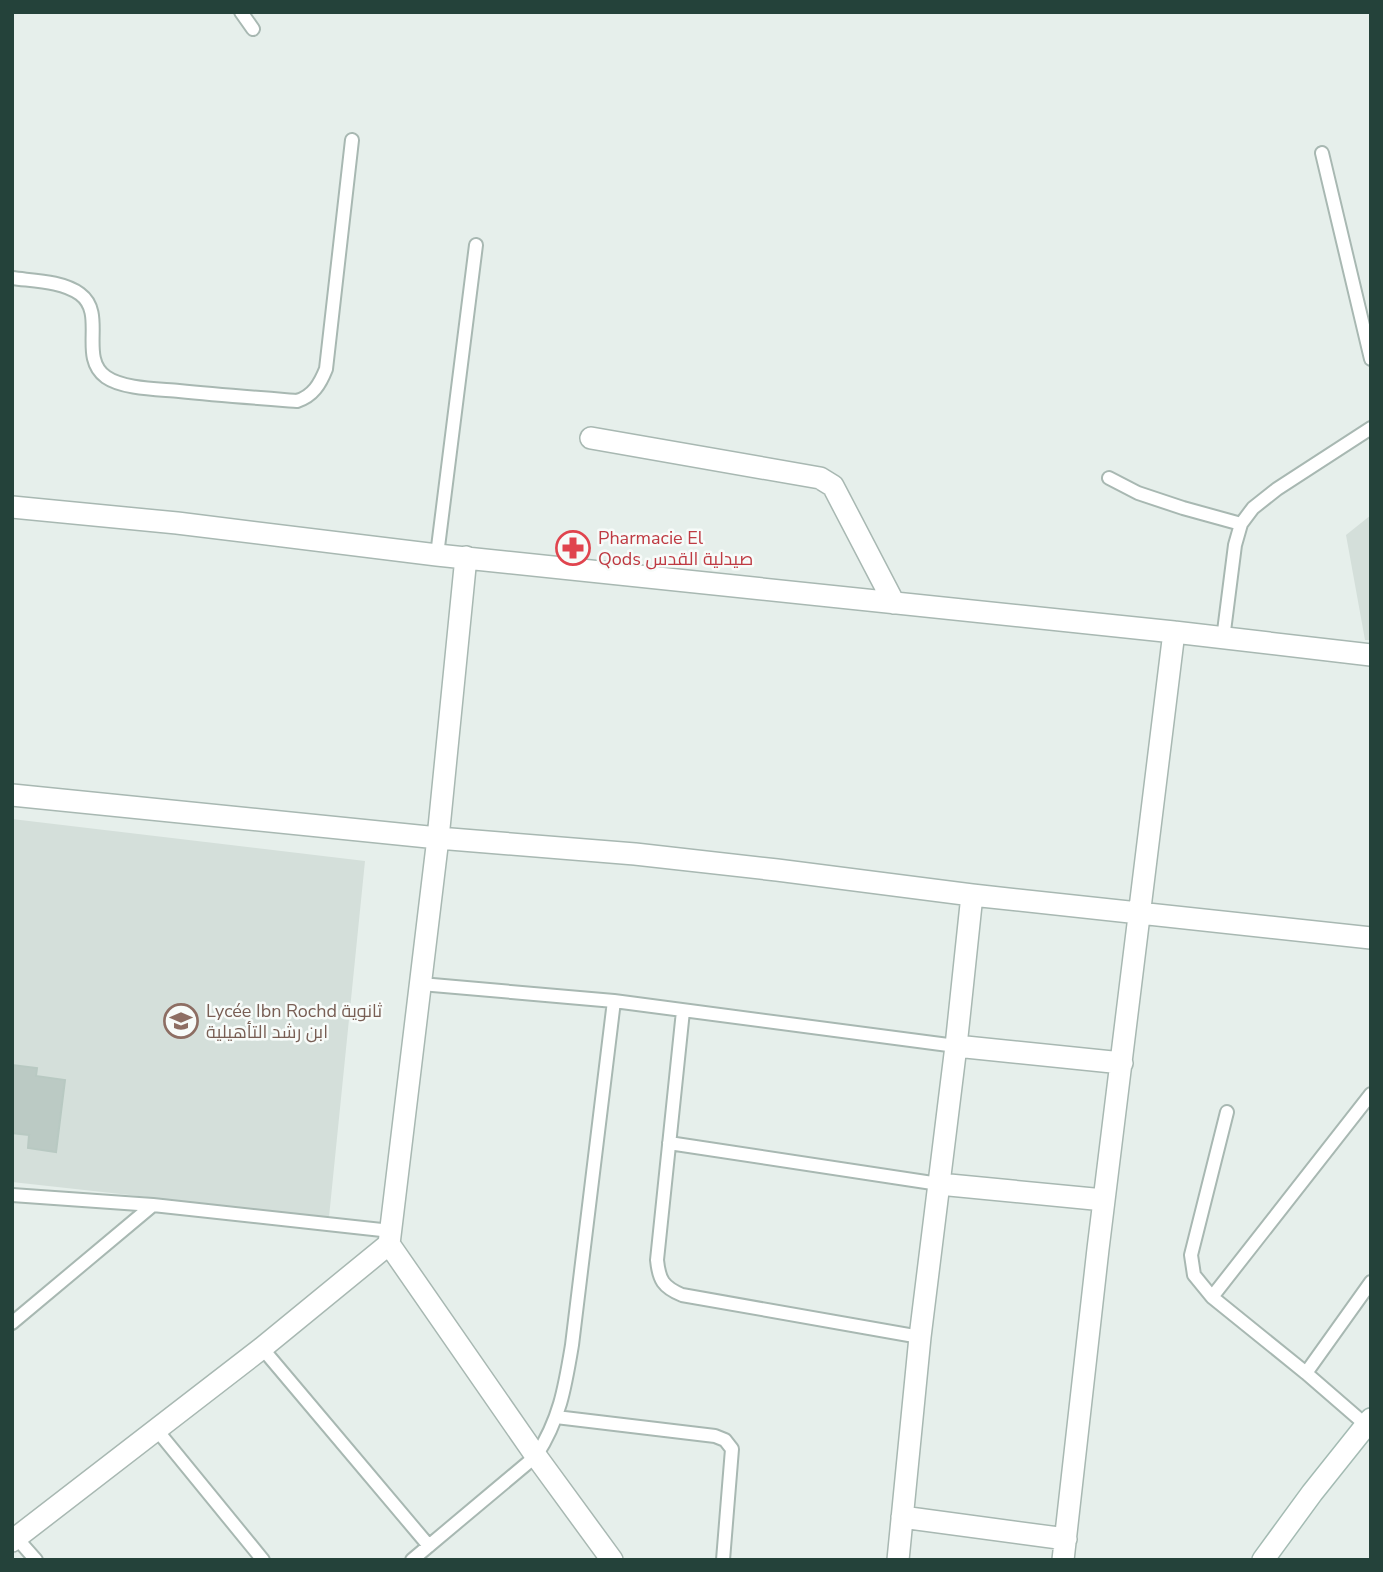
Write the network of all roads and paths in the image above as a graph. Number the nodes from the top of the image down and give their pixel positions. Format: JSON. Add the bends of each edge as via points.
{"nodes":[{"id":1,"x":242,"y":12,"type":"edge"},
{"id":2,"x":253,"y":29,"type":"dead end"},
{"id":3,"x":352,"y":140,"type":"dead end"},
{"id":4,"x":1322,"y":153,"type":"dead end"},
{"id":5,"x":476,"y":245,"type":"dead end"},
{"id":6,"x":12,"y":278,"type":"edge"},
{"id":7,"x":1371,"y":359,"type":"edge"},
{"id":8,"x":1371,"y":428,"type":"edge"},
{"id":9,"x":591,"y":438,"type":"dead end"},
{"id":10,"x":1109,"y":478,"type":"dead end"},
{"id":11,"x":12,"y":507,"type":"edge"},
{"id":12,"x":1241,"y":524,"type":"junction"},
{"id":13,"x":437,"y":555,"type":"junction"},
{"id":14,"x":466,"y":557,"type":"junction"},
{"id":15,"x":894,"y":603,"type":"junction"},
{"id":16,"x":1174,"y":632,"type":"junction"},
{"id":17,"x":1223,"y":639,"type":"junction"},
{"id":18,"x":1371,"y":656,"type":"edge"},
{"id":19,"x":12,"y":795,"type":"edge"},
{"id":20,"x":438,"y":838,"type":"junction"},
{"id":21,"x":971,"y":895,"type":"junction"},
{"id":22,"x":1139,"y":913,"type":"junction"},
{"id":23,"x":1371,"y":938,"type":"edge"},
{"id":24,"x":421,"y":984,"type":"junction"},
{"id":25,"x":614,"y":1001,"type":"junction"},
{"id":26,"x":683,"y":1011,"type":"junction"},
{"id":27,"x":956,"y":1046,"type":"junction"},
{"id":28,"x":1122,"y":1063,"type":"junction"},
{"id":29,"x":1371,"y":1094,"type":"edge"},
{"id":30,"x":1227,"y":1112,"type":"dead end"},
{"id":31,"x":669,"y":1143,"type":"junction"},
{"id":32,"x":939,"y":1184,"type":"junction"},
{"id":33,"x":12,"y":1195,"type":"edge"},
{"id":34,"x":1104,"y":1200,"type":"junction"},
{"id":35,"x":153,"y":1205,"type":"junction"},
{"id":36,"x":390,"y":1238,"type":"junction"},
{"id":37,"x":1371,"y":1282,"type":"edge"},
{"id":38,"x":1212,"y":1297,"type":"junction"},
{"id":39,"x":12,"y":1323,"type":"edge"},
{"id":40,"x":920,"y":1337,"type":"junction"},
{"id":41,"x":262,"y":1348,"type":"junction"},
{"id":42,"x":1306,"y":1373,"type":"junction"},
{"id":43,"x":556,"y":1417,"type":"junction"},
{"id":44,"x":1368,"y":1422,"type":"edge"},
{"id":45,"x":156,"y":1429,"type":"junction"},
{"id":46,"x":536,"y":1456,"type":"junction"},
{"id":47,"x":902,"y":1517,"type":"junction"},
{"id":48,"x":14,"y":1537,"type":"edge"},
{"id":49,"x":429,"y":1546,"type":"junction"},
{"id":50,"x":1064,"y":1549,"type":"edge"},
{"id":51,"x":36,"y":1560,"type":"edge"},
{"id":52,"x":263,"y":1560,"type":"edge"},
{"id":53,"x":412,"y":1560,"type":"edge"},
{"id":54,"x":612,"y":1560,"type":"edge"},
{"id":55,"x":723,"y":1560,"type":"edge"},
{"id":56,"x":898,"y":1560,"type":"edge"},
{"id":57,"x":1263,"y":1560,"type":"edge"}],
"edges":[{"from":1,"to":2,"type":"lane"},
{"from":3,"to":6,"type":"lane","via":[[326,369],[306,398],[297,401],[119,383],[106,377],[93,359],[92,314],[80,295],[53,284]]},
{"from":4,"to":7,"type":"lane"},
{"from":5,"to":13,"type":"lane"},
{"from":8,"to":12,"type":"lane","via":[[1277,489]]},
{"from":9,"to":15,"type":"street","via":[[820,478],[833,486]]},
{"from":10,"to":12,"type":"lane","via":[[1138,493]]},
{"from":11,"to":13,"type":"street"},
{"from":12,"to":17,"type":"lane"},
{"from":13,"to":14,"type":"street"},
{"from":14,"to":15,"type":"street"},
{"from":14,"to":20,"type":"street"},
{"from":15,"to":16,"type":"street"},
{"from":16,"to":17,"type":"street"},
{"from":16,"to":22,"type":"street"},
{"from":17,"to":18,"type":"street"},
{"from":19,"to":20,"type":"street"},
{"from":20,"to":21,"type":"street","via":[[635,854]]},
{"from":20,"to":24,"type":"street"},
{"from":21,"to":22,"type":"street"},
{"from":21,"to":27,"type":"street"},
{"from":22,"to":23,"type":"street"},
{"from":22,"to":28,"type":"street"},
{"from":24,"to":25,"type":"lane"},
{"from":24,"to":36,"type":"street"},
{"from":25,"to":26,"type":"lane"},
{"from":25,"to":43,"type":"lane","via":[[572,1345]]},
{"from":26,"to":27,"type":"lane"},
{"from":26,"to":31,"type":"lane"},
{"from":27,"to":28,"type":"street"},
{"from":27,"to":32,"type":"street"},
{"from":28,"to":34,"type":"street"},
{"from":29,"to":38,"type":"lane"},
{"from":30,"to":38,"type":"lane","via":[[1191,1255],[1195,1275]]},
{"from":31,"to":32,"type":"lane"},
{"from":31,"to":40,"type":"lane","via":[[657,1260],[658,1272],[669,1289]]},
{"from":32,"to":34,"type":"street"},
{"from":32,"to":40,"type":"street"},
{"from":33,"to":35,"type":"lane"},
{"from":34,"to":50,"type":"street"},
{"from":35,"to":36,"type":"lane"},
{"from":35,"to":39,"type":"lane"},
{"from":36,"to":41,"type":"street"},
{"from":36,"to":46,"type":"street"},
{"from":37,"to":42,"type":"lane"},
{"from":38,"to":42,"type":"lane"},
{"from":40,"to":47,"type":"street"},
{"from":41,"to":45,"type":"street"},
{"from":41,"to":49,"type":"lane"},
{"from":42,"to":44,"type":"lane"},
{"from":43,"to":46,"type":"lane"},
{"from":43,"to":55,"type":"lane","via":[[725,1440],[732,1448]]},
{"from":44,"to":57,"type":"street"},
{"from":45,"to":48,"type":"street"},
{"from":45,"to":52,"type":"lane"},
{"from":46,"to":49,"type":"lane"},
{"from":46,"to":54,"type":"street"},
{"from":47,"to":50,"type":"street"},
{"from":47,"to":56,"type":"street"},
{"from":48,"to":51,"type":"lane"},
{"from":49,"to":53,"type":"lane"}]}
